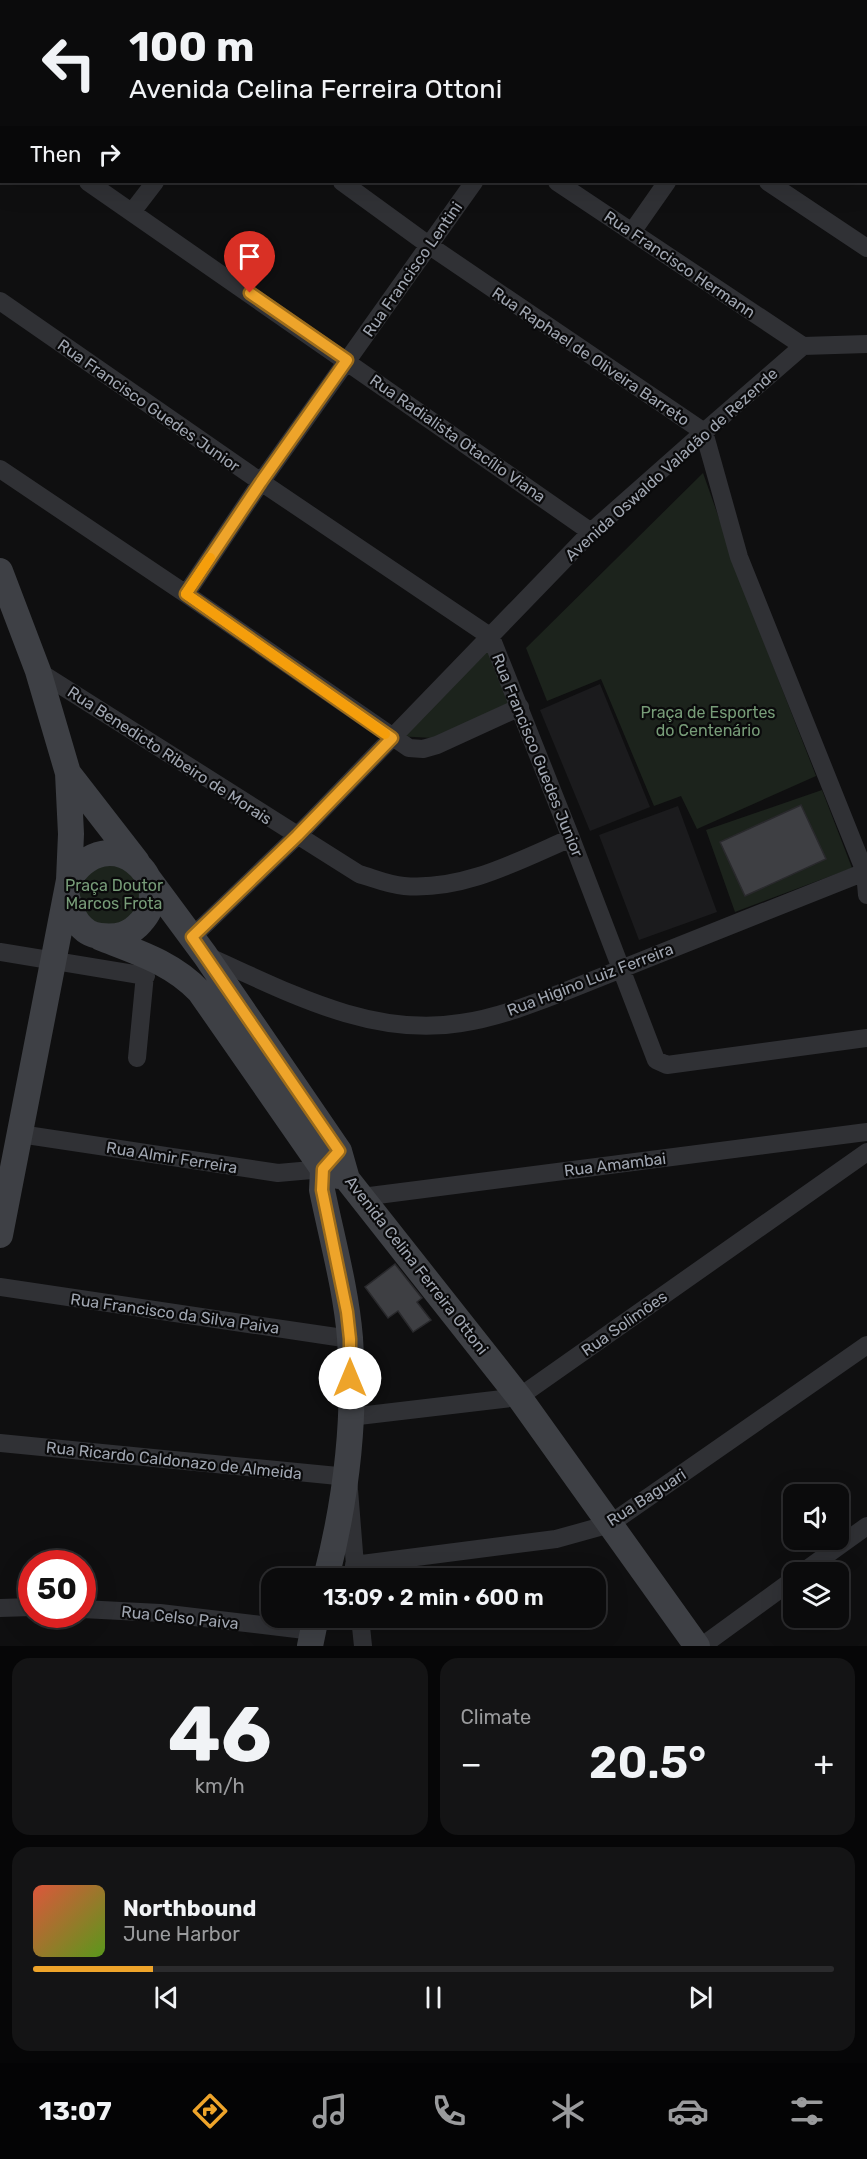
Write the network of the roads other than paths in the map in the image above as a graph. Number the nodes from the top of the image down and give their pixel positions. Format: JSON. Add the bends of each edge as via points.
{"nodes":[{"id":1,"x":89,"y":183,"type":"edge"},
{"id":2,"x":154,"y":183,"type":"edge"},
{"id":3,"x":343,"y":183,"type":"edge"},
{"id":4,"x":473,"y":183,"type":"edge"},
{"id":5,"x":559,"y":183,"type":"edge"},
{"id":6,"x":666,"y":183,"type":"edge"},
{"id":7,"x":770,"y":183,"type":"edge"},
{"id":8,"x":132,"y":212,"type":"junction"},
{"id":9,"x":632,"y":232,"type":"junction"},
{"id":10,"x":865,"y":242,"type":"edge"},
{"id":11,"x":430,"y":246,"type":"junction"},
{"id":12,"x":0,"y":301,"type":"edge"},
{"id":13,"x":867,"y":344,"type":"edge"},
{"id":14,"x":803,"y":346,"type":"junction"},
{"id":15,"x":347,"y":360,"type":"junction"},
{"id":16,"x":704,"y":432,"type":"junction"},
{"id":17,"x":0,"y":469,"type":"edge"},
{"id":18,"x":261,"y":482,"type":"junction"},
{"id":19,"x":591,"y":532,"type":"junction"},
{"id":20,"x":0,"y":571,"type":"edge"},
{"id":21,"x":186,"y":594,"type":"junction"},
{"id":22,"x":491,"y":637,"type":"junction"},
{"id":23,"x":38,"y":671,"type":"junction"},
{"id":24,"x":520,"y":707,"type":"junction"},
{"id":25,"x":392,"y":738,"type":"junction"},
{"id":26,"x":68,"y":773,"type":"junction"},
{"id":27,"x":297,"y":836,"type":"junction"},
{"id":28,"x":571,"y":838,"type":"junction"},
{"id":29,"x":144,"y":871,"type":"junction"},
{"id":30,"x":866,"y":871,"type":"edge"},
{"id":31,"x":68,"y":889,"type":"junction"},
{"id":32,"x":867,"y":895,"type":"edge"},
{"id":33,"x":96,"y":936,"type":"junction"},
{"id":34,"x":199,"y":946,"type":"junction"},
{"id":35,"x":0,"y":952,"type":"edge"},
{"id":36,"x":54,"y":962,"type":"junction"},
{"id":37,"x":146,"y":966,"type":"junction"},
{"id":38,"x":620,"y":969,"type":"junction"},
{"id":39,"x":867,"y":1038,"type":"edge"},
{"id":40,"x":137,"y":1058,"type":"dead end"},
{"id":41,"x":867,"y":1132,"type":"edge"},
{"id":42,"x":20,"y":1134,"type":"junction"},
{"id":43,"x":867,"y":1152,"type":"edge"},
{"id":44,"x":331,"y":1160,"type":"junction"},
{"id":45,"x":355,"y":1188,"type":"junction"},
{"id":46,"x":0,"y":1235,"type":"edge"},
{"id":47,"x":0,"y":1287,"type":"edge"},
{"id":48,"x":350,"y":1339,"type":"junction"},
{"id":49,"x":867,"y":1345,"type":"edge"},
{"id":50,"x":519,"y":1397,"type":"junction"},
{"id":51,"x":351,"y":1417,"type":"junction"},
{"id":52,"x":0,"y":1443,"type":"edge"},
{"id":53,"x":348,"y":1477,"type":"junction"},
{"id":54,"x":610,"y":1524,"type":"junction"},
{"id":55,"x":867,"y":1526,"type":"edge"},
{"id":56,"x":818,"y":1562,"type":"edge"},
{"id":57,"x":328,"y":1568,"type":"edge"},
{"id":58,"x":355,"y":1568,"type":"edge"},
{"id":59,"x":374,"y":1568,"type":"edge"},
{"id":60,"x":783,"y":1587,"type":"edge"},
{"id":61,"x":18,"y":1607,"type":"edge"},
{"id":62,"x":0,"y":1608,"type":"edge"},
{"id":63,"x":96,"y":1610,"type":"edge"},
{"id":64,"x":361,"y":1628,"type":"edge"},
{"id":65,"x":313,"y":1632,"type":"edge"},
{"id":66,"x":363,"y":1646,"type":"edge"},
{"id":67,"x":700,"y":1646,"type":"edge"}],
"edges":[{"from":1,"to":8,"type":"street","name":"Rua Radialista Otacílio Viana"},
{"from":2,"to":8,"type":"street"},
{"from":3,"to":11,"type":"street","name":"Rua Raphael de Oliveira Barreto"},
{"from":4,"to":11,"type":"street","name":"Rua Francisco Lentini"},
{"from":5,"to":9,"type":"street","name":"Rua Francisco Hermann"},
{"from":6,"to":9,"type":"street"},
{"from":7,"to":10,"type":"street"},
{"from":8,"to":15,"type":"street","name":"Rua Radialista Otacílio Viana"},
{"from":9,"to":14,"type":"street","name":"Rua Francisco Hermann"},
{"from":11,"to":15,"type":"street","name":"Rua Francisco Lentini"},
{"from":11,"to":16,"type":"street","name":"Rua Raphael de Oliveira Barreto"},
{"from":12,"to":18,"type":"street","name":"Rua Francisco Guedes Junior"},
{"from":13,"to":14,"type":"street"},
{"from":14,"to":16,"type":"street","name":"Avenida Oswaldo Valadão de Rezende"},
{"from":15,"to":18,"type":"street","name":"Rua Francisco Lentini"},
{"from":15,"to":19,"type":"street","name":"Rua Radialista Otacílio Viana"},
{"from":16,"to":19,"type":"street","name":"Avenida Oswaldo Valadão de Rezende"},
{"from":16,"to":30,"type":"street","name":"Rua Raphael de Oliveira Barreto","via":[[739,557]]},
{"from":17,"to":21,"type":"street"},
{"from":18,"to":21,"type":"street","name":"Rua Francisco Lentini"},
{"from":18,"to":22,"type":"street","name":"Rua Francisco Guedes Junior"},
{"from":19,"to":22,"type":"street","name":"Avenida Oswaldo Valadão de Rezende"},
{"from":20,"to":23,"type":"main road","name":"Avenida Celina Ferreira Ottoni"},
{"from":21,"to":25,"type":"street"},
{"from":22,"to":24,"type":"street","name":"Rua Francisco Guedes Junior"},
{"from":22,"to":25,"type":"street","name":"Avenida Oswaldo Valadão de Rezende"},
{"from":23,"to":26,"type":"main road","name":"Avenida Celina Ferreira Ottoni"},
{"from":23,"to":27,"type":"street","name":"Rua Benedicto Ribeiro de Morais"},
{"from":24,"to":25,"type":"street","via":[[423,749],[409,748]]},
{"from":24,"to":28,"type":"street","name":"Rua Francisco Guedes Junior"},
{"from":25,"to":27,"type":"street","name":"Avenida Oswaldo Valadão de Rezende"},
{"from":26,"to":29,"type":"main road","name":"Avenida Celina Ferreira Ottoni"},
{"from":26,"to":31,"type":"main road"},
{"from":27,"to":28,"type":"street","name":"Rua Benedicto Ribeiro de Morais","via":[[359,874],[402,886],[446,885],[476,877]]},
{"from":27,"to":34,"type":"street","name":"Avenida Oswaldo Valadão de Rezende"},
{"from":28,"to":38,"type":"street","name":"Rua Francisco Guedes Junior"},
{"from":29,"to":31,"type":"main road","via":[[125,855],[108,852],[92,856],[78,866]]},
{"from":29,"to":33,"type":"main road","via":[[152,897],[147,916],[134,930],[116,938]]},
{"from":29,"to":34,"type":"main road","name":"Avenida Celina Ferreira Ottoni"},
{"from":30,"to":32,"type":"street","name":"Rua Raphael de Oliveira Barreto"},
{"from":30,"to":38,"type":"street","name":"Rua Higino Luiz Ferreira"},
{"from":31,"to":33,"type":"main road","via":[[71,914],[81,927]]},
{"from":31,"to":36,"type":"main road"},
{"from":33,"to":37,"type":"main road"},
{"from":34,"to":38,"type":"street","name":"Rua Higino Luiz Ferreira","via":[[296,996],[364,1019],[418,1026],[460,1023],[516,1009]]},
{"from":34,"to":44,"type":"main road","name":"Avenida Celina Ferreira Ottoni"},
{"from":35,"to":36,"type":"street"},
{"from":36,"to":37,"type":"street"},
{"from":36,"to":42,"type":"main road"},
{"from":37,"to":40,"type":"street"},
{"from":37,"to":44,"type":"main road","via":[[173,968],[188,978]]},
{"from":38,"to":39,"type":"street","name":"Rua Francisco Guedes Junior","via":[[652,1055],[660,1064]]},
{"from":41,"to":45,"type":"street","name":"Rua Amambai"},
{"from":42,"to":44,"type":"street","name":"Rua Almir Ferreira","via":[[278,1173]]},
{"from":42,"to":46,"type":"main road"},
{"from":43,"to":50,"type":"street","name":"Rua Solimões"},
{"from":44,"to":45,"type":"main road","name":"Avenida Celina Ferreira Ottoni"},
{"from":44,"to":48,"type":"main road","via":[[322,1190]]},
{"from":45,"to":50,"type":"main road","name":"Avenida Celina Ferreira Ottoni"},
{"from":47,"to":48,"type":"street","name":"Rua Francisco da Silva Paiva"},
{"from":48,"to":51,"type":"main road"},
{"from":49,"to":54,"type":"street","name":"Rua Baguari"},
{"from":50,"to":51,"type":"street","name":"Rua Solimões"},
{"from":50,"to":54,"type":"main road","name":"Avenida Celina Ferreira Ottoni"},
{"from":51,"to":53,"type":"main road"},
{"from":52,"to":53,"type":"street","name":"Rua Ricardo Caldonazo de Almeida"},
{"from":53,"to":57,"type":"main road"},
{"from":53,"to":58,"type":"street"},
{"from":54,"to":59,"type":"street","name":"Rua Baguari","via":[[556,1539]]},
{"from":54,"to":67,"type":"main road","name":"Avenida Celina Ferreira Ottoni"},
{"from":55,"to":56,"type":"street"},
{"from":60,"to":67,"type":"street"},
{"from":61,"to":62,"type":"street"},
{"from":63,"to":65,"type":"street","name":"Rua Celso Paiva","via":[[160,1613]]},
{"from":64,"to":66,"type":"street"}]}
